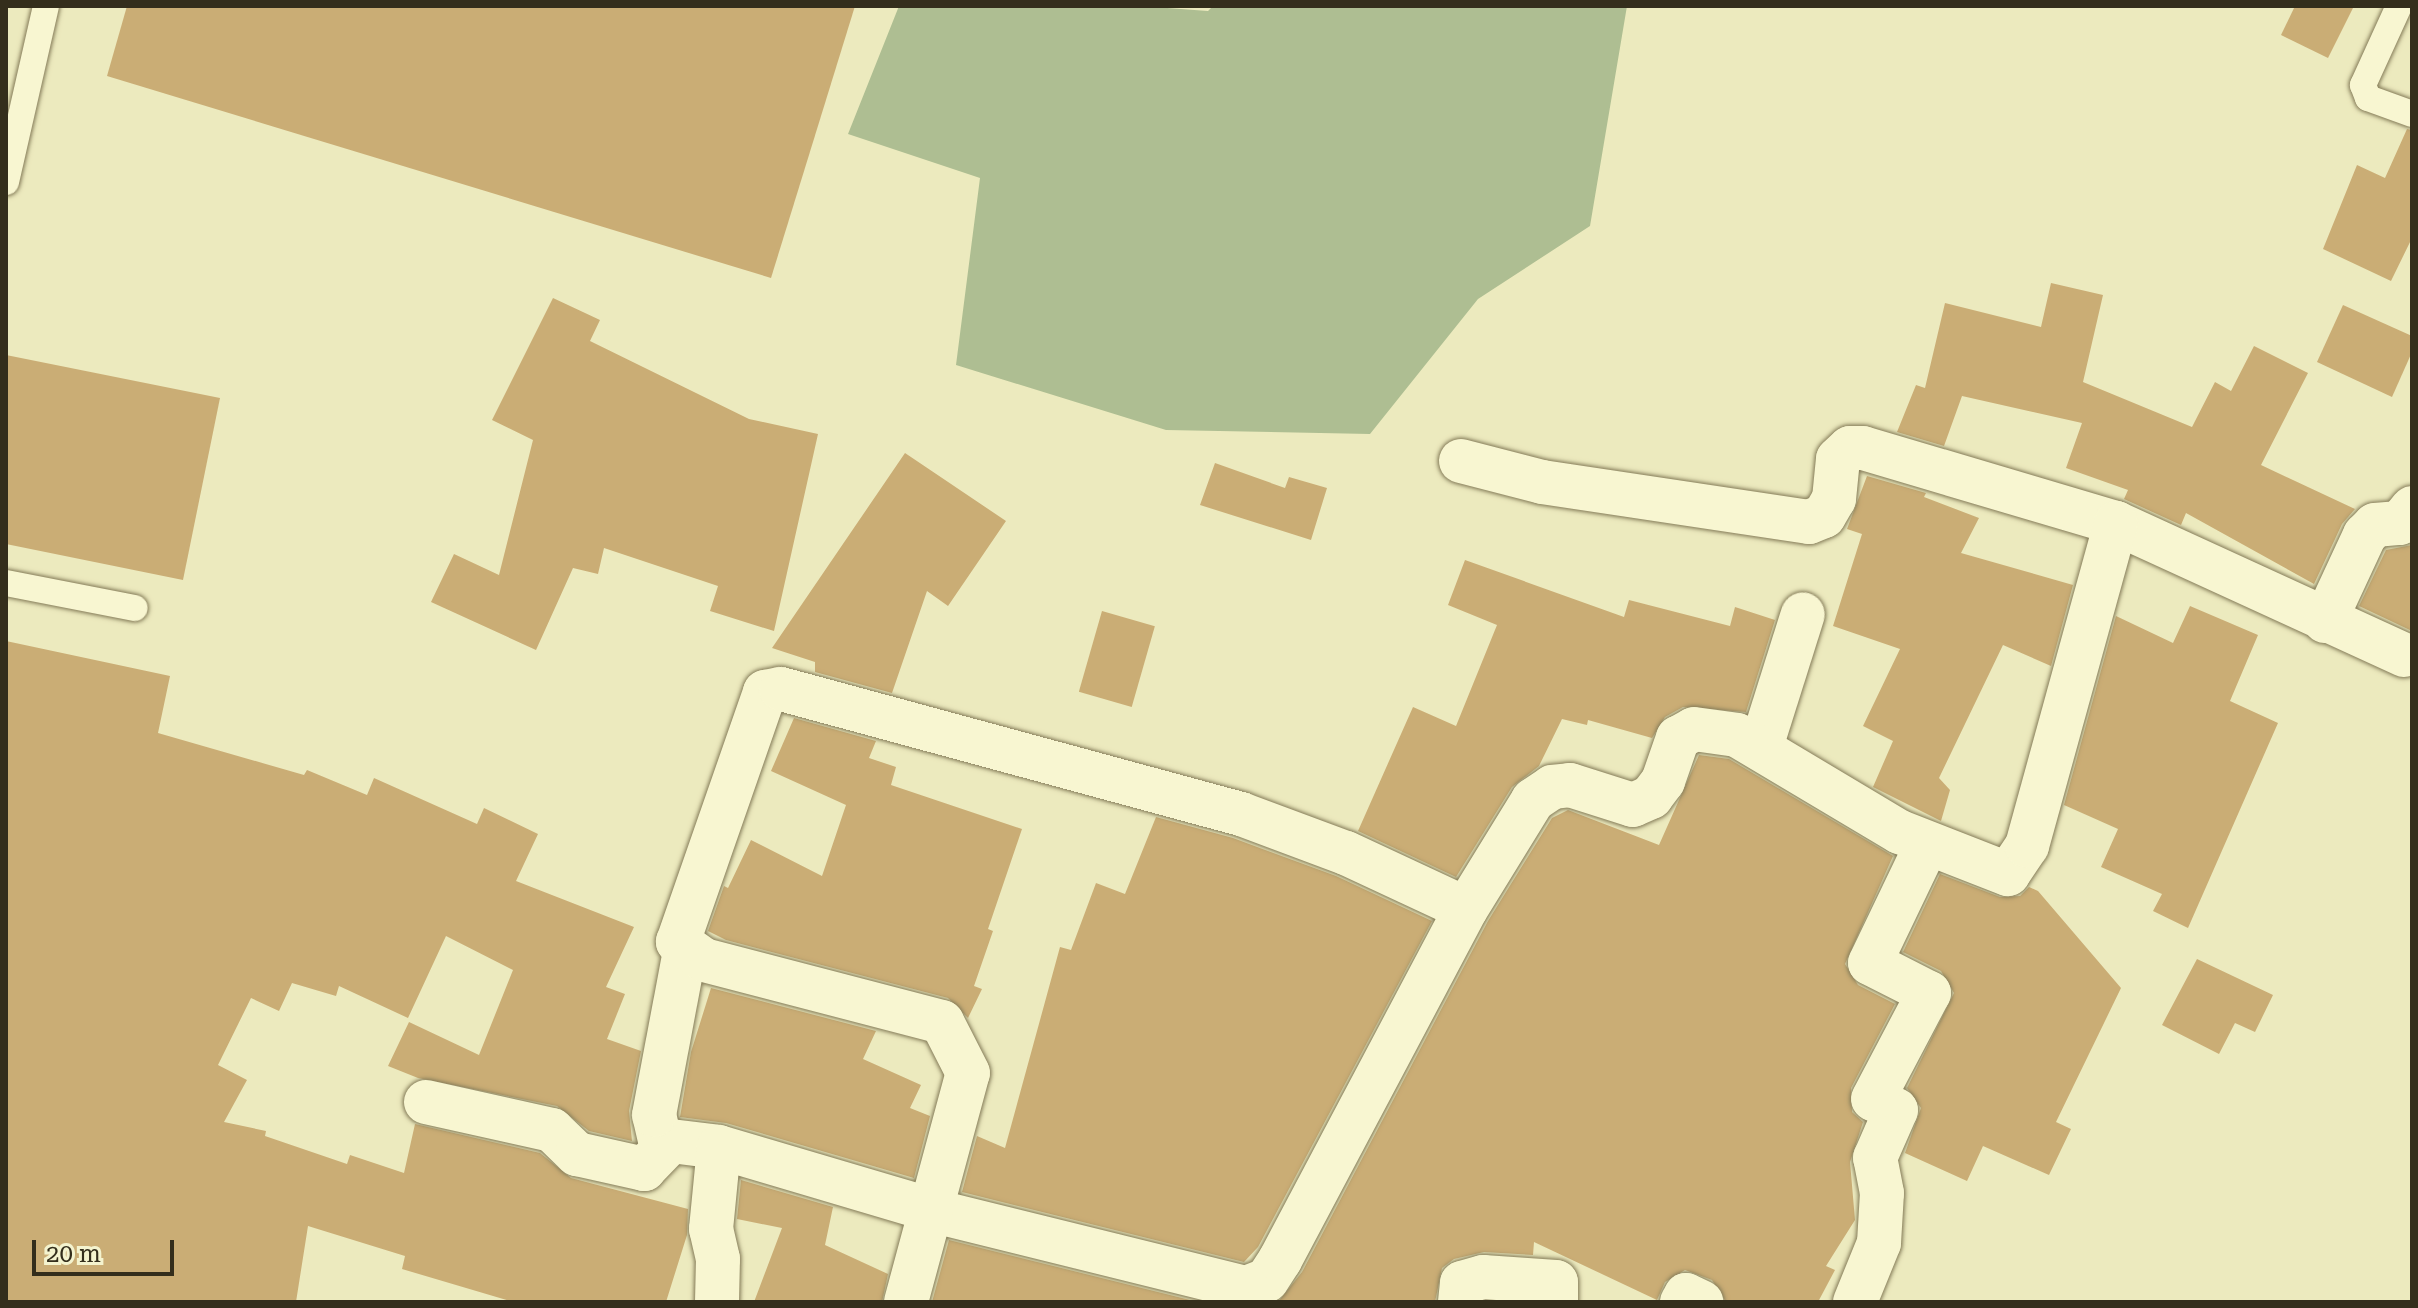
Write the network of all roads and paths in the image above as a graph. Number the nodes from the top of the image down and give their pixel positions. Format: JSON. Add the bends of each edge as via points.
{"nodes":[{"id":1,"x":46,"y":6,"type":"edge"},
{"id":2,"x":2399,"y":6,"type":"edge"},
{"id":3,"x":2412,"y":114,"type":"edge"},
{"id":4,"x":6,"y":182,"type":"edge"},
{"id":5,"x":1461,"y":461,"type":"dead end"},
{"id":6,"x":2412,"y":508,"type":"edge"},
{"id":7,"x":2116,"y":523,"type":"junction"},
{"id":8,"x":6,"y":583,"type":"edge"},
{"id":9,"x":135,"y":608,"type":"dead end"},
{"id":10,"x":1803,"y":614,"type":"dead end"},
{"id":11,"x":2325,"y":621,"type":"junction"},
{"id":12,"x":2404,"y":655,"type":"dead end"},
{"id":13,"x":1761,"y":747,"type":"junction"},
{"id":14,"x":1927,"y":844,"type":"junction"},
{"id":15,"x":1466,"y":909,"type":"junction"},
{"id":16,"x":685,"y":951,"type":"junction"},
{"id":17,"x":426,"y":1102,"type":"dead end"},
{"id":18,"x":719,"y":1147,"type":"junction"},
{"id":19,"x":662,"y":1149,"type":"junction"},
{"id":20,"x":931,"y":1210,"type":"junction"},
{"id":21,"x":717,"y":1302,"type":"edge"},
{"id":22,"x":906,"y":1302,"type":"edge"},
{"id":23,"x":1460,"y":1302,"type":"edge"},
{"id":24,"x":1556,"y":1302,"type":"edge"},
{"id":25,"x":1682,"y":1302,"type":"edge"},
{"id":26,"x":1701,"y":1302,"type":"edge"},
{"id":27,"x":1855,"y":1302,"type":"edge"}],
"edges":[{"from":1,"to":4,"type":"lane"},
{"from":2,"to":3,"type":"lane","via":[[2363,85],[2368,98]]},
{"from":5,"to":7,"type":"street","via":[[1542,482],[1809,522],[1824,516],[1834,499],[1838,459],[1850,448],[1863,448]]},
{"from":6,"to":11,"type":"street","via":[[2400,523],[2375,525],[2365,535]]},
{"from":7,"to":11,"type":"street"},
{"from":7,"to":14,"type":"street","via":[[2019,863],[2008,874]]},
{"from":8,"to":9,"type":"lane"},
{"from":10,"to":13,"type":"street"},
{"from":11,"to":12,"type":"street"},
{"from":13,"to":14,"type":"street"},
{"from":13,"to":15,"type":"street","via":[[1737,735],[1694,729],[1678,738],[1663,781],[1651,797],[1633,805],[1570,785],[1552,787],[1533,800]]},
{"from":14,"to":27,"type":"street","via":[[1870,963],[1929,993],[1873,1099],[1896,1110],[1875,1158],[1882,1193],[1879,1243]]},
{"from":15,"to":16,"type":"street","via":[[1346,853],[1241,814],[773,689],[755,712],[677,934]]},
{"from":15,"to":20,"type":"street","via":[[1365,1109],[1267,1280],[1246,1288]]},
{"from":16,"to":19,"type":"street","via":[[654,1115]]},
{"from":16,"to":20,"type":"street","via":[[942,1022],[968,1073]]},
{"from":17,"to":19,"type":"street","via":[[552,1130],[577,1154],[644,1169]]},
{"from":18,"to":19,"type":"street","via":[[680,1139]]},
{"from":18,"to":20,"type":"street"},
{"from":18,"to":21,"type":"street","via":[[711,1229],[718,1259]]},
{"from":20,"to":22,"type":"street"},
{"from":23,"to":24,"type":"street","via":[[1462,1283],[1483,1277],[1556,1282]]},
{"from":25,"to":26,"type":"street","via":[[1686,1295]]}]}
